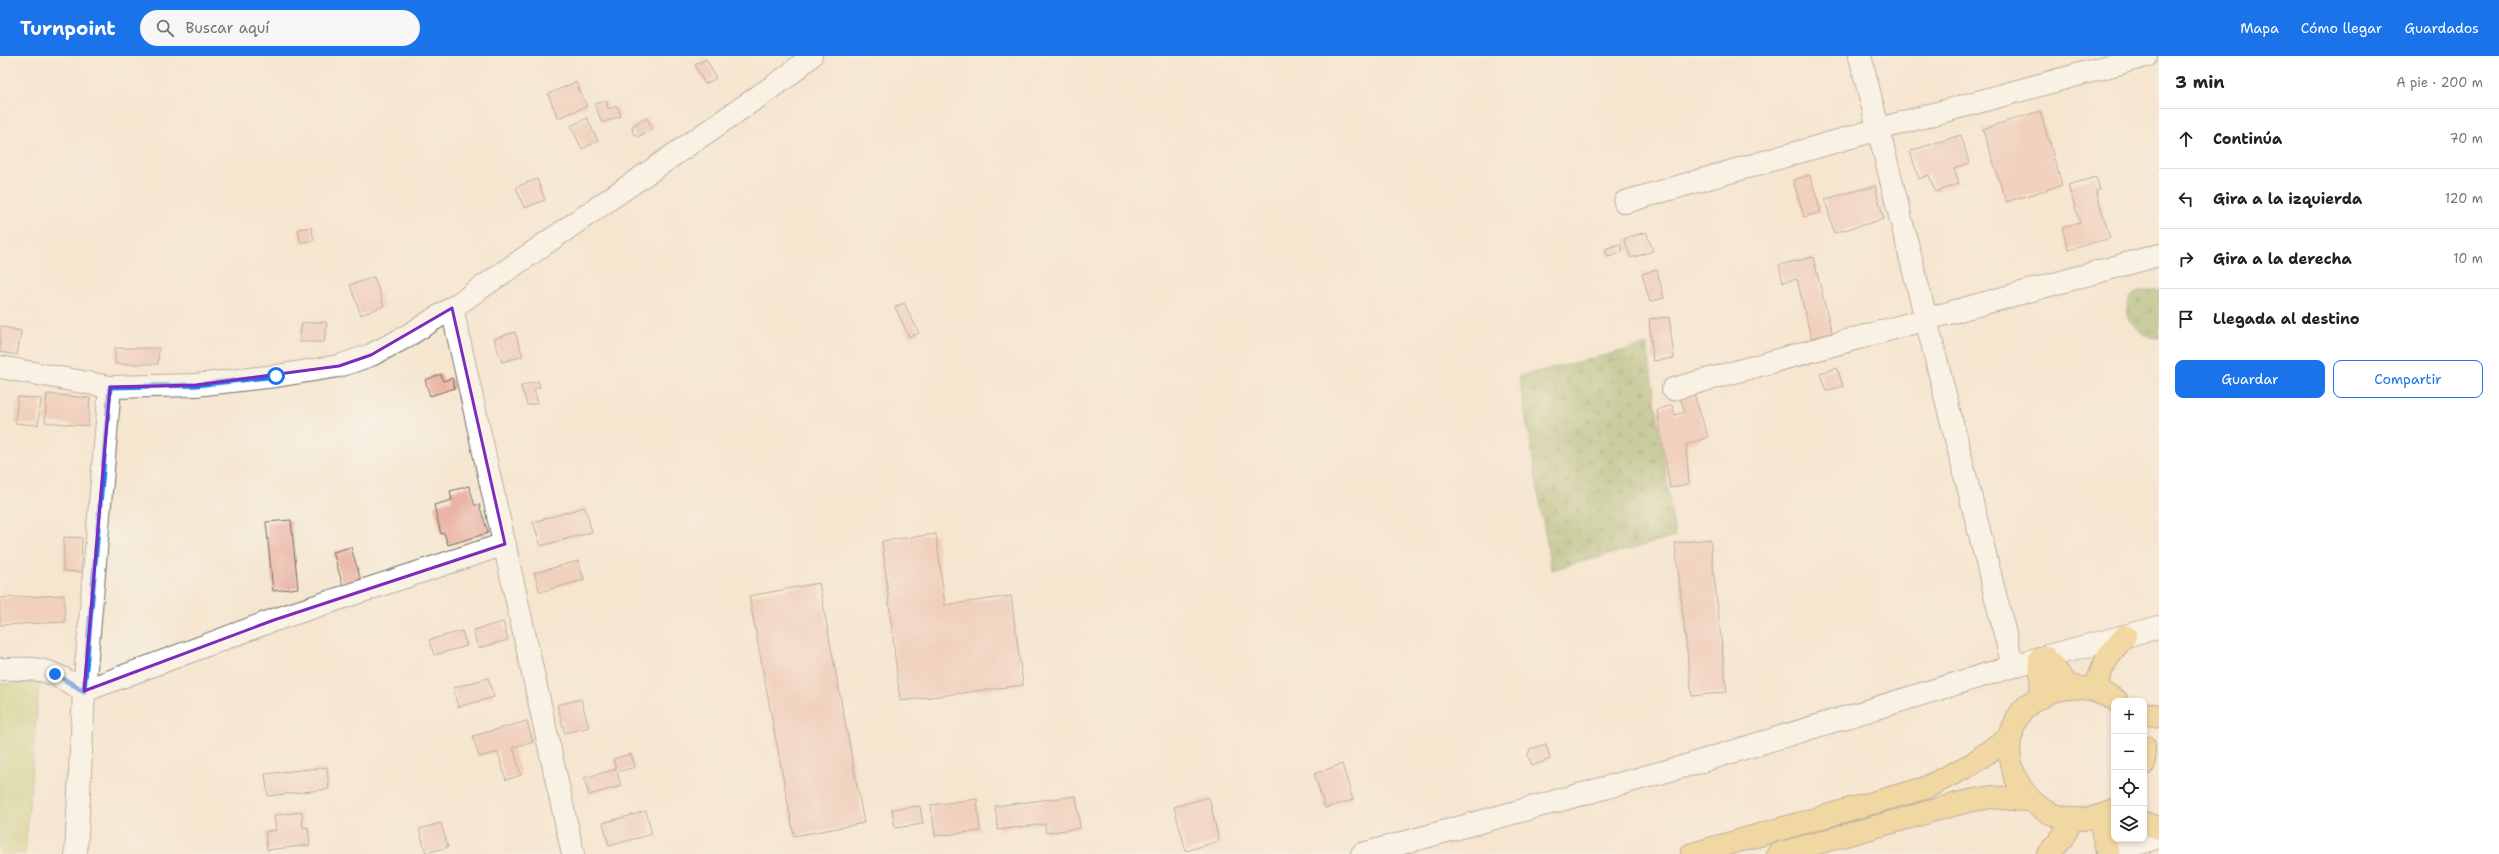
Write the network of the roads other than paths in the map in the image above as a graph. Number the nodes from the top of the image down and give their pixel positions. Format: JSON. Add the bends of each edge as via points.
{"nodes":[{"id":1,"x":811,"y":56,"type":"edge"},
{"id":2,"x":1860,"y":56,"type":"edge"},
{"id":3,"x":2146,"y":56,"type":"edge"},
{"id":4,"x":1879,"y":129,"type":"junction"},
{"id":5,"x":1625,"y":202,"type":"dead end"},
{"id":6,"x":2159,"y":255,"type":"edge"},
{"id":7,"x":452,"y":308,"type":"junction"},
{"id":8,"x":1927,"y":319,"type":"junction"},
{"id":9,"x":0,"y":367,"type":"edge"},
{"id":10,"x":110,"y":387,"type":"junction"},
{"id":11,"x":1673,"y":389,"type":"dead end"},
{"id":12,"x":505,"y":544,"type":"junction"},
{"id":13,"x":2159,"y":627,"type":"edge"},
{"id":14,"x":2125,"y":636,"type":"junction"},
{"id":15,"x":2043,"y":657,"type":"junction"},
{"id":16,"x":2013,"y":666,"type":"junction"},
{"id":17,"x":0,"y":669,"type":"edge"},
{"id":18,"x":2070,"y":688,"type":"junction"},
{"id":19,"x":2096,"y":690,"type":"junction"},
{"id":20,"x":84,"y":691,"type":"junction"},
{"id":21,"x":2042,"y":697,"type":"junction"},
{"id":22,"x":2111,"y":698,"type":"edge"},
{"id":23,"x":2147,"y":714,"type":"edge"},
{"id":24,"x":2159,"y":716,"type":"edge"},
{"id":25,"x":2012,"y":734,"type":"junction"},
{"id":26,"x":2159,"y":769,"type":"edge"},
{"id":27,"x":2147,"y":775,"type":"edge"},
{"id":28,"x":2025,"y":800,"type":"junction"},
{"id":29,"x":2106,"y":815,"type":"edge"},
{"id":30,"x":2070,"y":823,"type":"junction"},
{"id":31,"x":2147,"y":824,"type":"edge"},
{"id":32,"x":2159,"y":828,"type":"edge"},
{"id":33,"x":2159,"y":837,"type":"edge"},
{"id":34,"x":76,"y":854,"type":"edge"},
{"id":35,"x":573,"y":854,"type":"edge"},
{"id":36,"x":1362,"y":854,"type":"edge"},
{"id":37,"x":1692,"y":854,"type":"edge"},
{"id":38,"x":1778,"y":854,"type":"edge"},
{"id":39,"x":2048,"y":854,"type":"edge"},
{"id":40,"x":2108,"y":854,"type":"edge"}],
"edges":[{"from":1,"to":7,"type":"street","via":[[788,76]]},
{"from":2,"to":4,"type":"street"},
{"from":3,"to":4,"type":"street"},
{"from":4,"to":5,"type":"street"},
{"from":4,"to":8,"type":"street"},
{"from":6,"to":8,"type":"street"},
{"from":7,"to":10,"type":"street","via":[[371,355],[339,366],[196,385]]},
{"from":7,"to":12,"type":"street"},
{"from":8,"to":11,"type":"street"},
{"from":8,"to":16,"type":"street"},
{"from":9,"to":10,"type":"street"},
{"from":10,"to":20,"type":"street"},
{"from":12,"to":20,"type":"street","via":[[274,620]]},
{"from":12,"to":35,"type":"street"},
{"from":13,"to":14,"type":"street"},
{"from":14,"to":15,"type":"street"},
{"from":14,"to":19,"type":"highway","via":[[2109,654],[2100,670]]},
{"from":15,"to":16,"type":"street"},
{"from":15,"to":18,"type":"highway"},
{"from":15,"to":21,"type":"highway"},
{"from":16,"to":36,"type":"street","via":[[1689,765]]},
{"from":17,"to":20,"type":"street","via":[[38,668],[61,676]]},
{"from":18,"to":19,"type":"highway"},
{"from":18,"to":21,"type":"highway"},
{"from":19,"to":22,"type":"highway"},
{"from":20,"to":34,"type":"street"},
{"from":21,"to":25,"type":"highway","via":[[2025,711]]},
{"from":23,"to":24,"type":"highway"},
{"from":25,"to":28,"type":"highway","via":[[2010,768],[2015,785]]},
{"from":25,"to":37,"type":"highway","via":[[1972,764],[1925,788]]},
{"from":26,"to":27,"type":"highway"},
{"from":28,"to":30,"type":"highway","via":[[2044,815]]},
{"from":28,"to":38,"type":"highway","via":[[1991,797],[1964,802]]},
{"from":29,"to":30,"type":"highway"},
{"from":29,"to":40,"type":"highway"},
{"from":30,"to":39,"type":"highway","via":[[2062,838]]},
{"from":31,"to":32,"type":"highway"},
{"from":33,"to":40,"type":"street"}]}
